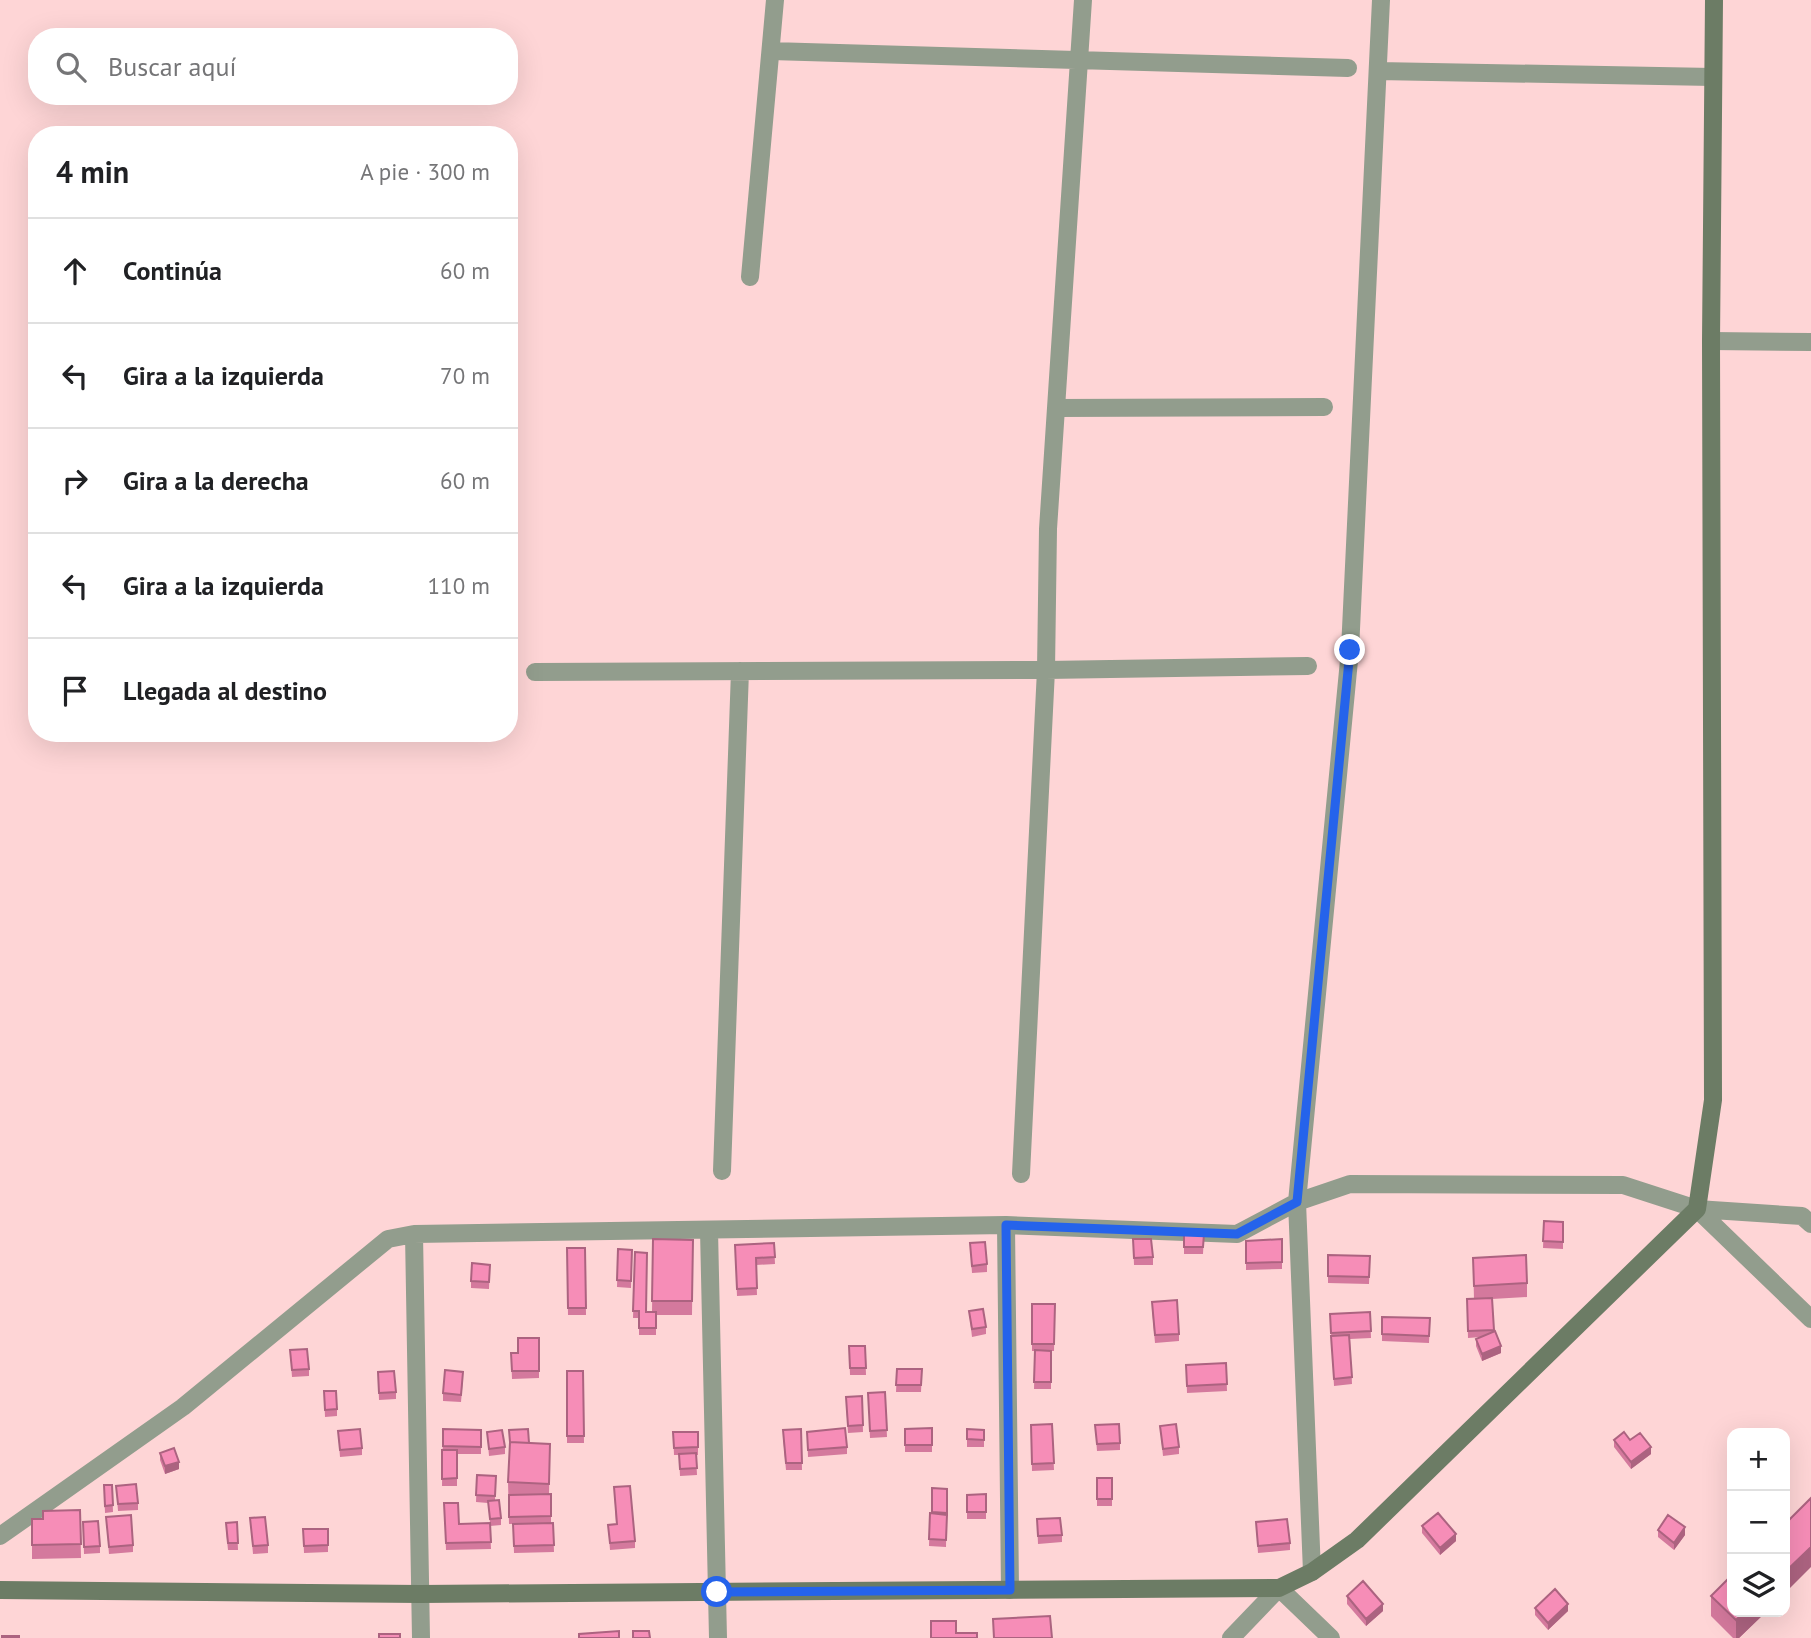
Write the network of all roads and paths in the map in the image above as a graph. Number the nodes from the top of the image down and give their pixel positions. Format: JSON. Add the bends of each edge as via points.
{"nodes":[{"id":1,"x":775,"y":0,"type":"edge"},
{"id":2,"x":1083,"y":0,"type":"edge"},
{"id":3,"x":1381,"y":0,"type":"edge"},
{"id":4,"x":1714,"y":0,"type":"edge"},
{"id":5,"x":771,"y":51,"type":"junction"},
{"id":6,"x":1079,"y":59,"type":"junction"},
{"id":7,"x":1348,"y":68,"type":"dead end"},
{"id":8,"x":1378,"y":71,"type":"junction"},
{"id":9,"x":1713,"y":77,"type":"junction"},
{"id":10,"x":750,"y":277,"type":"dead end"},
{"id":11,"x":1711,"y":341,"type":"junction"},
{"id":12,"x":1811,"y":342,"type":"edge"},
{"id":13,"x":1324,"y":407,"type":"dead end"},
{"id":14,"x":1056,"y":408,"type":"junction"},
{"id":15,"x":1308,"y":666,"type":"dead end"},
{"id":16,"x":1046,"y":670,"type":"junction"},
{"id":17,"x":740,"y":671,"type":"junction"},
{"id":18,"x":535,"y":672,"type":"dead end"},
{"id":19,"x":722,"y":1171,"type":"dead end"},
{"id":20,"x":1021,"y":1174,"type":"dead end"},
{"id":21,"x":1297,"y":1202,"type":"junction"},
{"id":22,"x":1697,"y":1209,"type":"junction"},
{"id":23,"x":1811,"y":1224,"type":"edge"},
{"id":24,"x":1006,"y":1225,"type":"junction"},
{"id":25,"x":709,"y":1230,"type":"junction"},
{"id":26,"x":414,"y":1234,"type":"junction"},
{"id":27,"x":1811,"y":1319,"type":"edge"},
{"id":28,"x":0,"y":1536,"type":"edge"},
{"id":29,"x":1312,"y":1572,"type":"junction"},
{"id":30,"x":1279,"y":1588,"type":"junction"},
{"id":31,"x":0,"y":1590,"type":"edge"},
{"id":32,"x":1010,"y":1590,"type":"junction"},
{"id":33,"x":717,"y":1592,"type":"junction"},
{"id":34,"x":420,"y":1594,"type":"junction"},
{"id":35,"x":421,"y":1638,"type":"edge"},
{"id":36,"x":718,"y":1638,"type":"edge"},
{"id":37,"x":1231,"y":1638,"type":"edge"},
{"id":38,"x":1331,"y":1638,"type":"edge"}],
"edges":[{"from":1,"to":5,"type":"street"},
{"from":2,"to":6,"type":"street"},
{"from":3,"to":8,"type":"street"},
{"from":4,"to":9,"type":"street"},
{"from":5,"to":6,"type":"street"},
{"from":5,"to":10,"type":"street"},
{"from":6,"to":7,"type":"street"},
{"from":6,"to":14,"type":"street"},
{"from":8,"to":9,"type":"street"},
{"from":8,"to":21,"type":"street","via":[[1350,650]]},
{"from":9,"to":11,"type":"street"},
{"from":11,"to":12,"type":"street"},
{"from":11,"to":22,"type":"street","via":[[1713,1100]]},
{"from":13,"to":14,"type":"street"},
{"from":14,"to":16,"type":"street"},
{"from":15,"to":16,"type":"street"},
{"from":16,"to":17,"type":"street"},
{"from":16,"to":20,"type":"street"},
{"from":17,"to":18,"type":"street"},
{"from":17,"to":19,"type":"street"},
{"from":21,"to":22,"type":"street","via":[[1350,1184],[1623,1185]]},
{"from":21,"to":24,"type":"street","via":[[1237,1234]]},
{"from":21,"to":29,"type":"street"},
{"from":22,"to":23,"type":"street","via":[[1802,1216]]},
{"from":22,"to":27,"type":"street"},
{"from":22,"to":29,"type":"street","via":[[1357,1540]]},
{"from":24,"to":25,"type":"street"},
{"from":24,"to":32,"type":"street"},
{"from":25,"to":26,"type":"street"},
{"from":25,"to":33,"type":"street"},
{"from":26,"to":28,"type":"street","via":[[388,1239],[183,1407]]},
{"from":26,"to":34,"type":"street"},
{"from":29,"to":30,"type":"street"},
{"from":30,"to":32,"type":"street"},
{"from":30,"to":37,"type":"street"},
{"from":30,"to":38,"type":"street"},
{"from":31,"to":34,"type":"street"},
{"from":32,"to":33,"type":"street"},
{"from":33,"to":34,"type":"street"},
{"from":33,"to":36,"type":"street"},
{"from":34,"to":35,"type":"street"}]}
